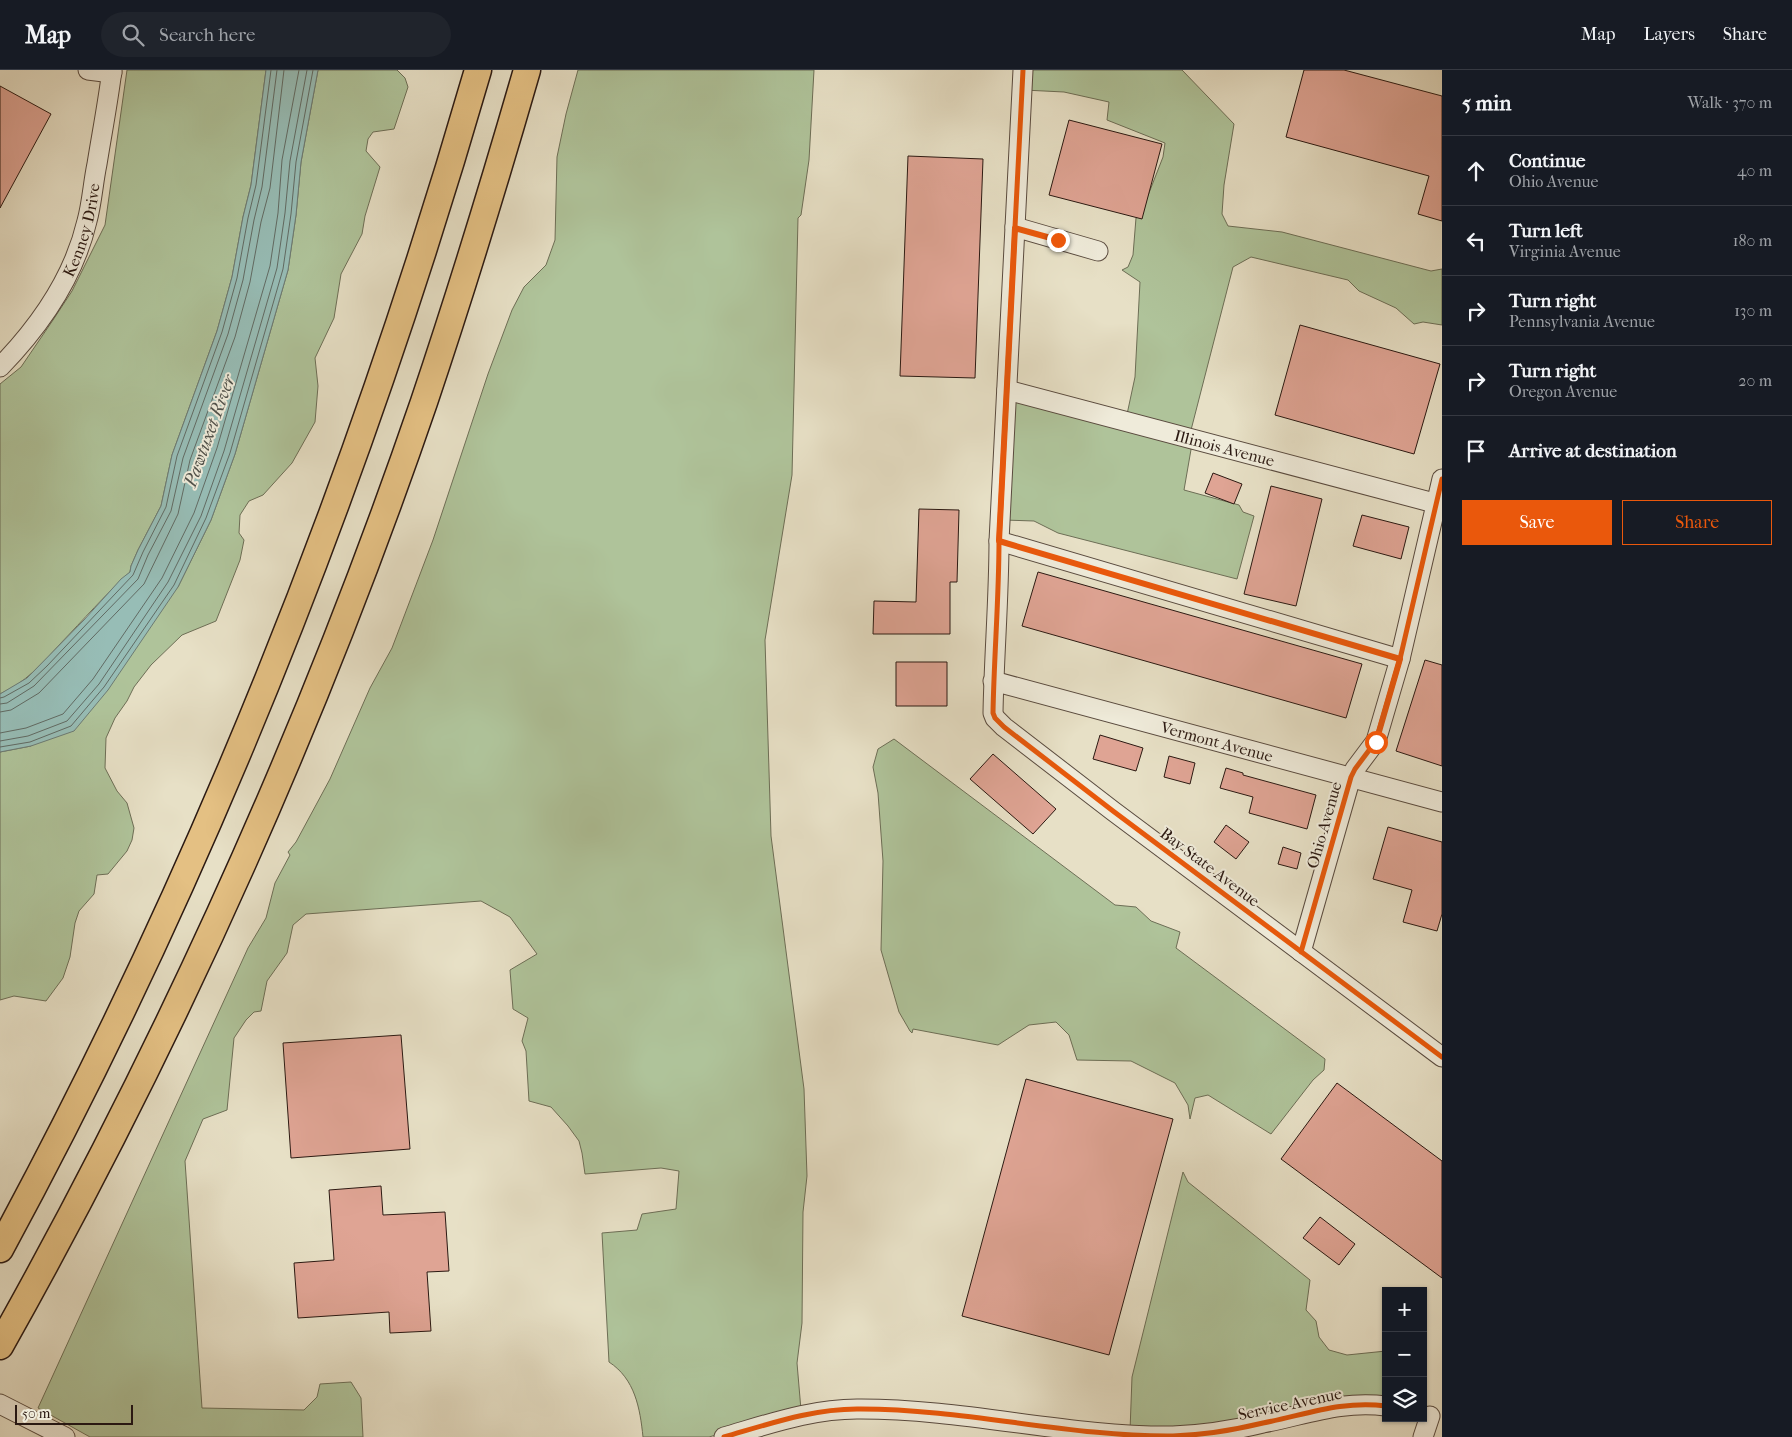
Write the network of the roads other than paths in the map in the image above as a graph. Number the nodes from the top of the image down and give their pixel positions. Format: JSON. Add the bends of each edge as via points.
{"nodes":[{"id":1,"x":88,"y":70,"type":"edge"},
{"id":2,"x":478,"y":70,"type":"edge"},
{"id":3,"x":527,"y":70,"type":"edge"},
{"id":4,"x":1023,"y":70,"type":"edge"},
{"id":5,"x":112,"y":72,"type":"edge"},
{"id":6,"x":1015,"y":228,"type":"junction"},
{"id":7,"x":1098,"y":251,"type":"dead end"},
{"id":8,"x":0,"y":367,"type":"edge"},
{"id":9,"x":1007,"y":390,"type":"junction"},
{"id":10,"x":1442,"y":479,"type":"edge"},
{"id":11,"x":1439,"y":504,"type":"edge"},
{"id":12,"x":999,"y":541,"type":"junction"},
{"id":13,"x":1400,"y":659,"type":"junction"},
{"id":14,"x":993,"y":681,"type":"junction"},
{"id":15,"x":1351,"y":777,"type":"junction"},
{"id":16,"x":1442,"y":802,"type":"edge"},
{"id":17,"x":1301,"y":952,"type":"junction"},
{"id":18,"x":1442,"y":1057,"type":"edge"},
{"id":19,"x":0,"y":1249,"type":"edge"},
{"id":20,"x":0,"y":1346,"type":"edge"},
{"id":21,"x":1382,"y":1406,"type":"edge"},
{"id":22,"x":6,"y":1407,"type":"edge"},
{"id":23,"x":1432,"y":1417,"type":"edge"},
{"id":24,"x":65,"y":1437,"type":"edge"},
{"id":25,"x":724,"y":1437,"type":"edge"},
{"id":26,"x":1423,"y":1437,"type":"edge"}],
"edges":[{"from":1,"to":5,"type":"street"},
{"from":2,"to":19,"type":"highway","via":[[377,391],[273,668],[139,974]]},
{"from":3,"to":20,"type":"highway","via":[[423,403],[345,617],[291,749],[156,1049]]},
{"from":4,"to":6,"type":"street","name":"Bay State Avenue"},
{"from":5,"to":8,"type":"street","name":"Kenney Drive","via":[[87,222],[75,256],[42,317]]},
{"from":6,"to":7,"type":"street"},
{"from":6,"to":9,"type":"street","name":"Bay State Avenue"},
{"from":9,"to":11,"type":"street","name":"Illinois Avenue"},
{"from":9,"to":12,"type":"street","name":"Bay State Avenue"},
{"from":10,"to":11,"type":"street","name":"Ohio Avenue"},
{"from":11,"to":13,"type":"street","name":"Ohio Avenue"},
{"from":12,"to":13,"type":"street"},
{"from":12,"to":14,"type":"street","name":"Bay State Avenue"},
{"from":13,"to":15,"type":"street","name":"Ohio Avenue","via":[[1376,742]]},
{"from":14,"to":15,"type":"street","name":"Vermont Avenue"},
{"from":14,"to":17,"type":"street","name":"Bay State Avenue","via":[[993,713],[1004,727]]},
{"from":15,"to":16,"type":"street","name":"Vermont Avenue"},
{"from":15,"to":17,"type":"street","name":"Ohio Avenue"},
{"from":17,"to":18,"type":"street","name":"Bay State Avenue"},
{"from":21,"to":25,"type":"street","name":"Service Avenue","via":[[1330,1407],[1263,1424],[1175,1436],[1064,1431],[961,1416],[860,1408],[808,1414]]},
{"from":22,"to":24,"type":"street"},
{"from":23,"to":26,"type":"street"}]}
